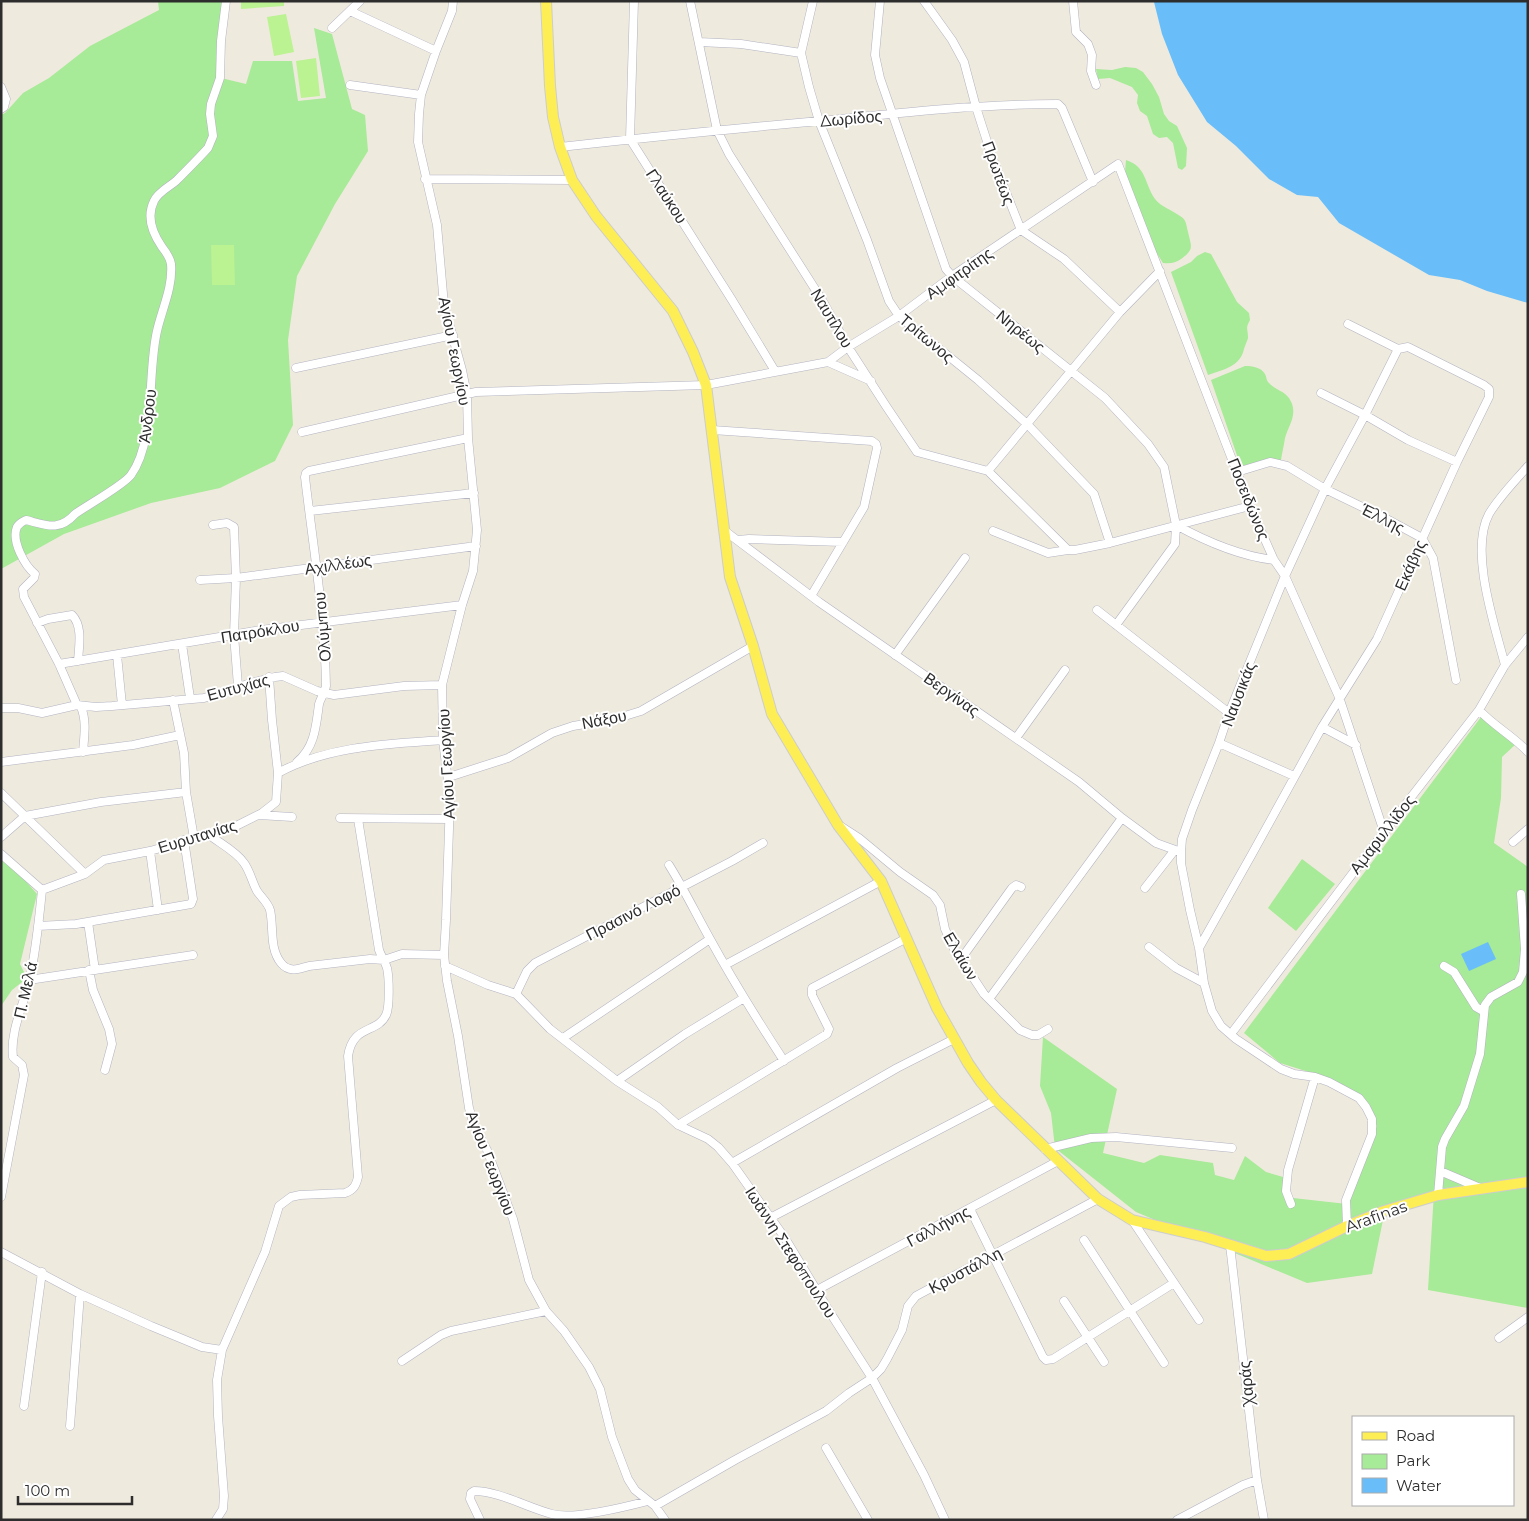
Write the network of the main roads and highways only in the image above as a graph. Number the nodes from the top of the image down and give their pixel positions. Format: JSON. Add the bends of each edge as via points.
{"nodes":[{"id":1,"x":546,"y":1,"type":"edge"},
{"id":2,"x":1528,"y":1182,"type":"edge"}],
"edges":[{"from":1,"to":2,"type":"main road","name":"Arafinas","via":[[552,101],[560,147],[572,180],[601,224],[672,311],[694,352],[706,385],[730,577],[772,714],[838,825],[881,881],[936,1008],[977,1076],[996,1100],[1098,1199],[1132,1220],[1205,1237],[1262,1255],[1284,1255],[1381,1212],[1438,1195]]}]}
